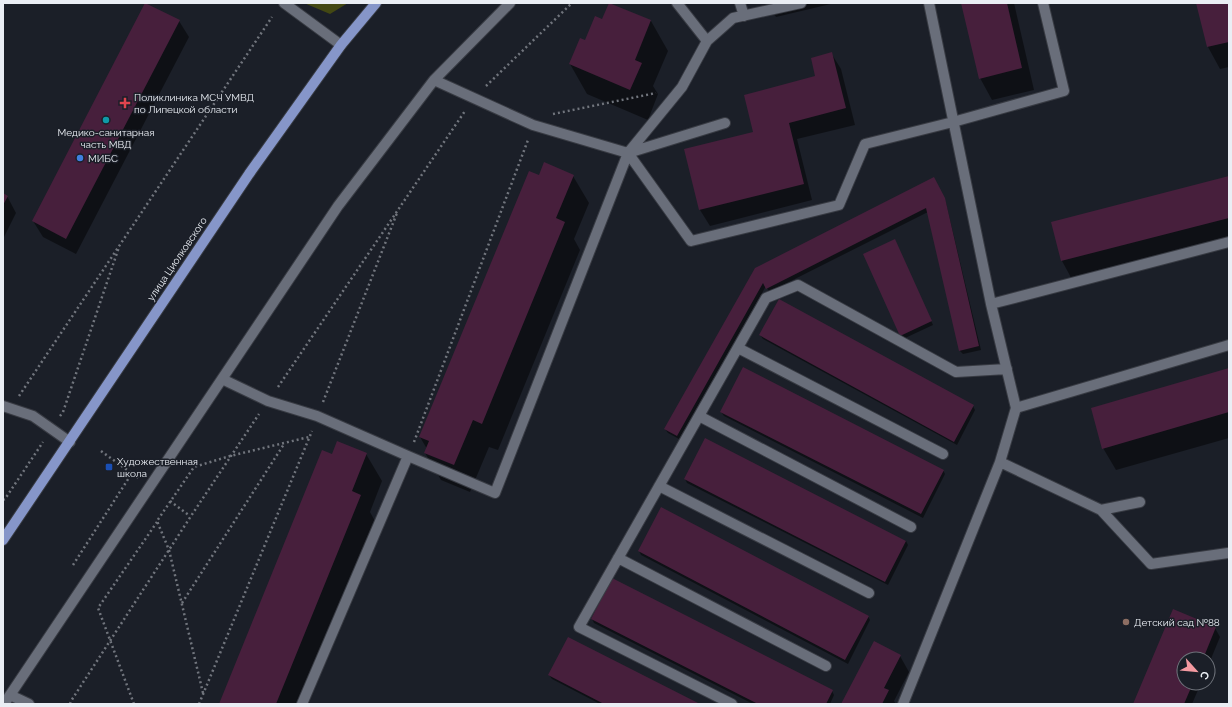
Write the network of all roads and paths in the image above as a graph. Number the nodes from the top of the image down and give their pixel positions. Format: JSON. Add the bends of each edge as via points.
{"nodes":[{"id":1,"x":284,"y":3,"type":"edge"},
{"id":2,"x":376,"y":3,"type":"edge"},
{"id":3,"x":510,"y":3,"type":"edge"},
{"id":4,"x":572,"y":3,"type":"edge"},
{"id":5,"x":677,"y":3,"type":"edge"},
{"id":6,"x":740,"y":3,"type":"edge"},
{"id":7,"x":801,"y":3,"type":"edge"},
{"id":8,"x":929,"y":3,"type":"edge"},
{"id":9,"x":1043,"y":3,"type":"edge"},
{"id":10,"x":744,"y":16,"type":"junction"},
{"id":11,"x":272,"y":17,"type":"dead end"},
{"id":12,"x":708,"y":41,"type":"junction"},
{"id":13,"x":341,"y":45,"type":"junction"},
{"id":14,"x":434,"y":80,"type":"junction"},
{"id":15,"x":682,"y":88,"type":"junction"},
{"id":16,"x":474,"y":97,"type":"junction"},
{"id":17,"x":953,"y":122,"type":"junction"},
{"id":18,"x":725,"y":123,"type":"dead end"},
{"id":19,"x":533,"y":125,"type":"junction"},
{"id":20,"x":628,"y":153,"type":"junction"},
{"id":21,"x":399,"y":209,"type":"junction"},
{"id":22,"x":1229,"y":242,"type":"edge"},
{"id":23,"x":121,"y":243,"type":"junction"},
{"id":24,"x":991,"y":304,"type":"junction"},
{"id":25,"x":1229,"y":345,"type":"edge"},
{"id":26,"x":738,"y":348,"type":"junction"},
{"id":27,"x":1006,"y":369,"type":"junction"},
{"id":28,"x":222,"y":379,"type":"junction"},
{"id":29,"x":268,"y":401,"type":"junction"},
{"id":30,"x":7,"y":407,"type":"edge"},
{"id":31,"x":1016,"y":408,"type":"junction"},
{"id":32,"x":317,"y":416,"type":"junction"},
{"id":33,"x":699,"y":416,"type":"junction"},
{"id":34,"x":52,"y":429,"type":"junction"},
{"id":35,"x":310,"y":437,"type":"junction"},
{"id":36,"x":70,"y":442,"type":"junction"},
{"id":37,"x":284,"y":443,"type":"junction"},
{"id":38,"x":101,"y":451,"type":"dead end"},
{"id":39,"x":943,"y":454,"type":"dead end"},
{"id":40,"x":230,"y":456,"type":"junction"},
{"id":41,"x":408,"y":456,"type":"junction"},
{"id":42,"x":1000,"y":462,"type":"junction"},
{"id":43,"x":132,"y":473,"type":"junction"},
{"id":44,"x":140,"y":480,"type":"dead end"},
{"id":45,"x":659,"y":486,"type":"junction"},
{"id":46,"x":3,"y":500,"type":"edge"},
{"id":47,"x":170,"y":501,"type":"junction"},
{"id":48,"x":1140,"y":502,"type":"dead end"},
{"id":49,"x":1101,"y":510,"type":"junction"},
{"id":50,"x":191,"y":516,"type":"junction"},
{"id":51,"x":157,"y":521,"type":"junction"},
{"id":52,"x":911,"y":527,"type":"dead end"},
{"id":53,"x":4,"y":537,"type":"edge"},
{"id":54,"x":169,"y":550,"type":"junction"},
{"id":55,"x":1228,"y":553,"type":"dead end"},
{"id":56,"x":618,"y":558,"type":"junction"},
{"id":57,"x":73,"y":564,"type":"dead end"},
{"id":58,"x":869,"y":593,"type":"dead end"},
{"id":59,"x":182,"y":603,"type":"junction"},
{"id":60,"x":110,"y":640,"type":"junction"},
{"id":61,"x":826,"y":666,"type":"dead end"},
{"id":62,"x":204,"y":694,"type":"junction"},
{"id":63,"x":7,"y":700,"type":"edge"},
{"id":64,"x":29,"y":704,"type":"edge"},
{"id":65,"x":70,"y":704,"type":"edge"},
{"id":66,"x":134,"y":704,"type":"edge"},
{"id":67,"x":199,"y":704,"type":"edge"},
{"id":68,"x":302,"y":704,"type":"edge"},
{"id":69,"x":732,"y":704,"type":"edge"},
{"id":70,"x":903,"y":704,"type":"edge"}],
"edges":[{"from":1,"to":13,"type":"street"},
{"from":2,"to":13,"type":"main road","name":"улица Циолковского"},
{"from":3,"to":14,"type":"street"},
{"from":4,"to":16,"type":"path"},
{"from":5,"to":12,"type":"street"},
{"from":6,"to":10,"type":"street"},
{"from":7,"to":10,"type":"street"},
{"from":8,"to":17,"type":"street"},
{"from":9,"to":17,"type":"street","via":[[1064,91]]},
{"from":10,"to":12,"type":"street","via":[[733,18]]},
{"from":11,"to":23,"type":"path"},
{"from":12,"to":15,"type":"street"},
{"from":13,"to":36,"type":"main road","name":"улица Циолковского","via":[[249,174]]},
{"from":14,"to":16,"type":"street"},
{"from":14,"to":28,"type":"street","via":[[338,206]]},
{"from":15,"to":19,"type":"path","via":[[536,117]]},
{"from":15,"to":20,"type":"street"},
{"from":16,"to":19,"type":"street"},
{"from":16,"to":21,"type":"path"},
{"from":17,"to":20,"type":"street","via":[[865,144],[840,205],[691,241]]},
{"from":17,"to":24,"type":"street"},
{"from":18,"to":20,"type":"street"},
{"from":19,"to":20,"type":"street"},
{"from":19,"to":41,"type":"path"},
{"from":20,"to":41,"type":"street","via":[[495,493]]},
{"from":21,"to":29,"type":"path"},
{"from":21,"to":32,"type":"path"},
{"from":22,"to":24,"type":"street"},
{"from":23,"to":30,"type":"path"},
{"from":23,"to":34,"type":"path","via":[[63,412]]},
{"from":24,"to":27,"type":"street"},
{"from":25,"to":31,"type":"street"},
{"from":26,"to":27,"type":"street","via":[[766,298],[798,285],[956,372]]},
{"from":26,"to":33,"type":"street"},
{"from":26,"to":39,"type":"street"},
{"from":27,"to":31,"type":"street"},
{"from":28,"to":29,"type":"street"},
{"from":28,"to":63,"type":"street"},
{"from":29,"to":32,"type":"street"},
{"from":29,"to":40,"type":"path"},
{"from":30,"to":34,"type":"street","via":[[33,416]]},
{"from":31,"to":42,"type":"street"},
{"from":32,"to":35,"type":"path"},
{"from":32,"to":41,"type":"street"},
{"from":33,"to":45,"type":"street"},
{"from":33,"to":52,"type":"street"},
{"from":34,"to":36,"type":"street"},
{"from":34,"to":46,"type":"path"},
{"from":35,"to":37,"type":"path"},
{"from":35,"to":62,"type":"path"},
{"from":36,"to":53,"type":"main road","name":"улица Циолковского"},
{"from":37,"to":40,"type":"path"},
{"from":37,"to":59,"type":"path"},
{"from":38,"to":43,"type":"path"},
{"from":40,"to":47,"type":"path","via":[[194,467]]},
{"from":40,"to":50,"type":"path"},
{"from":41,"to":68,"type":"street"},
{"from":42,"to":49,"type":"street"},
{"from":42,"to":70,"type":"street"},
{"from":43,"to":44,"type":"path"},
{"from":43,"to":57,"type":"path"},
{"from":45,"to":56,"type":"street"},
{"from":45,"to":58,"type":"street"},
{"from":47,"to":50,"type":"path"},
{"from":47,"to":51,"type":"path"},
{"from":48,"to":49,"type":"street"},
{"from":49,"to":55,"type":"street","via":[[1151,564]]},
{"from":50,"to":54,"type":"path"},
{"from":51,"to":54,"type":"path"},
{"from":51,"to":60,"type":"path","via":[[98,608]]},
{"from":54,"to":59,"type":"path"},
{"from":54,"to":60,"type":"path"},
{"from":56,"to":61,"type":"street"},
{"from":56,"to":69,"type":"street","via":[[579,627]]},
{"from":59,"to":62,"type":"path"},
{"from":60,"to":65,"type":"path"},
{"from":60,"to":66,"type":"path"},
{"from":62,"to":67,"type":"path"},
{"from":63,"to":64,"type":"street"}]}
